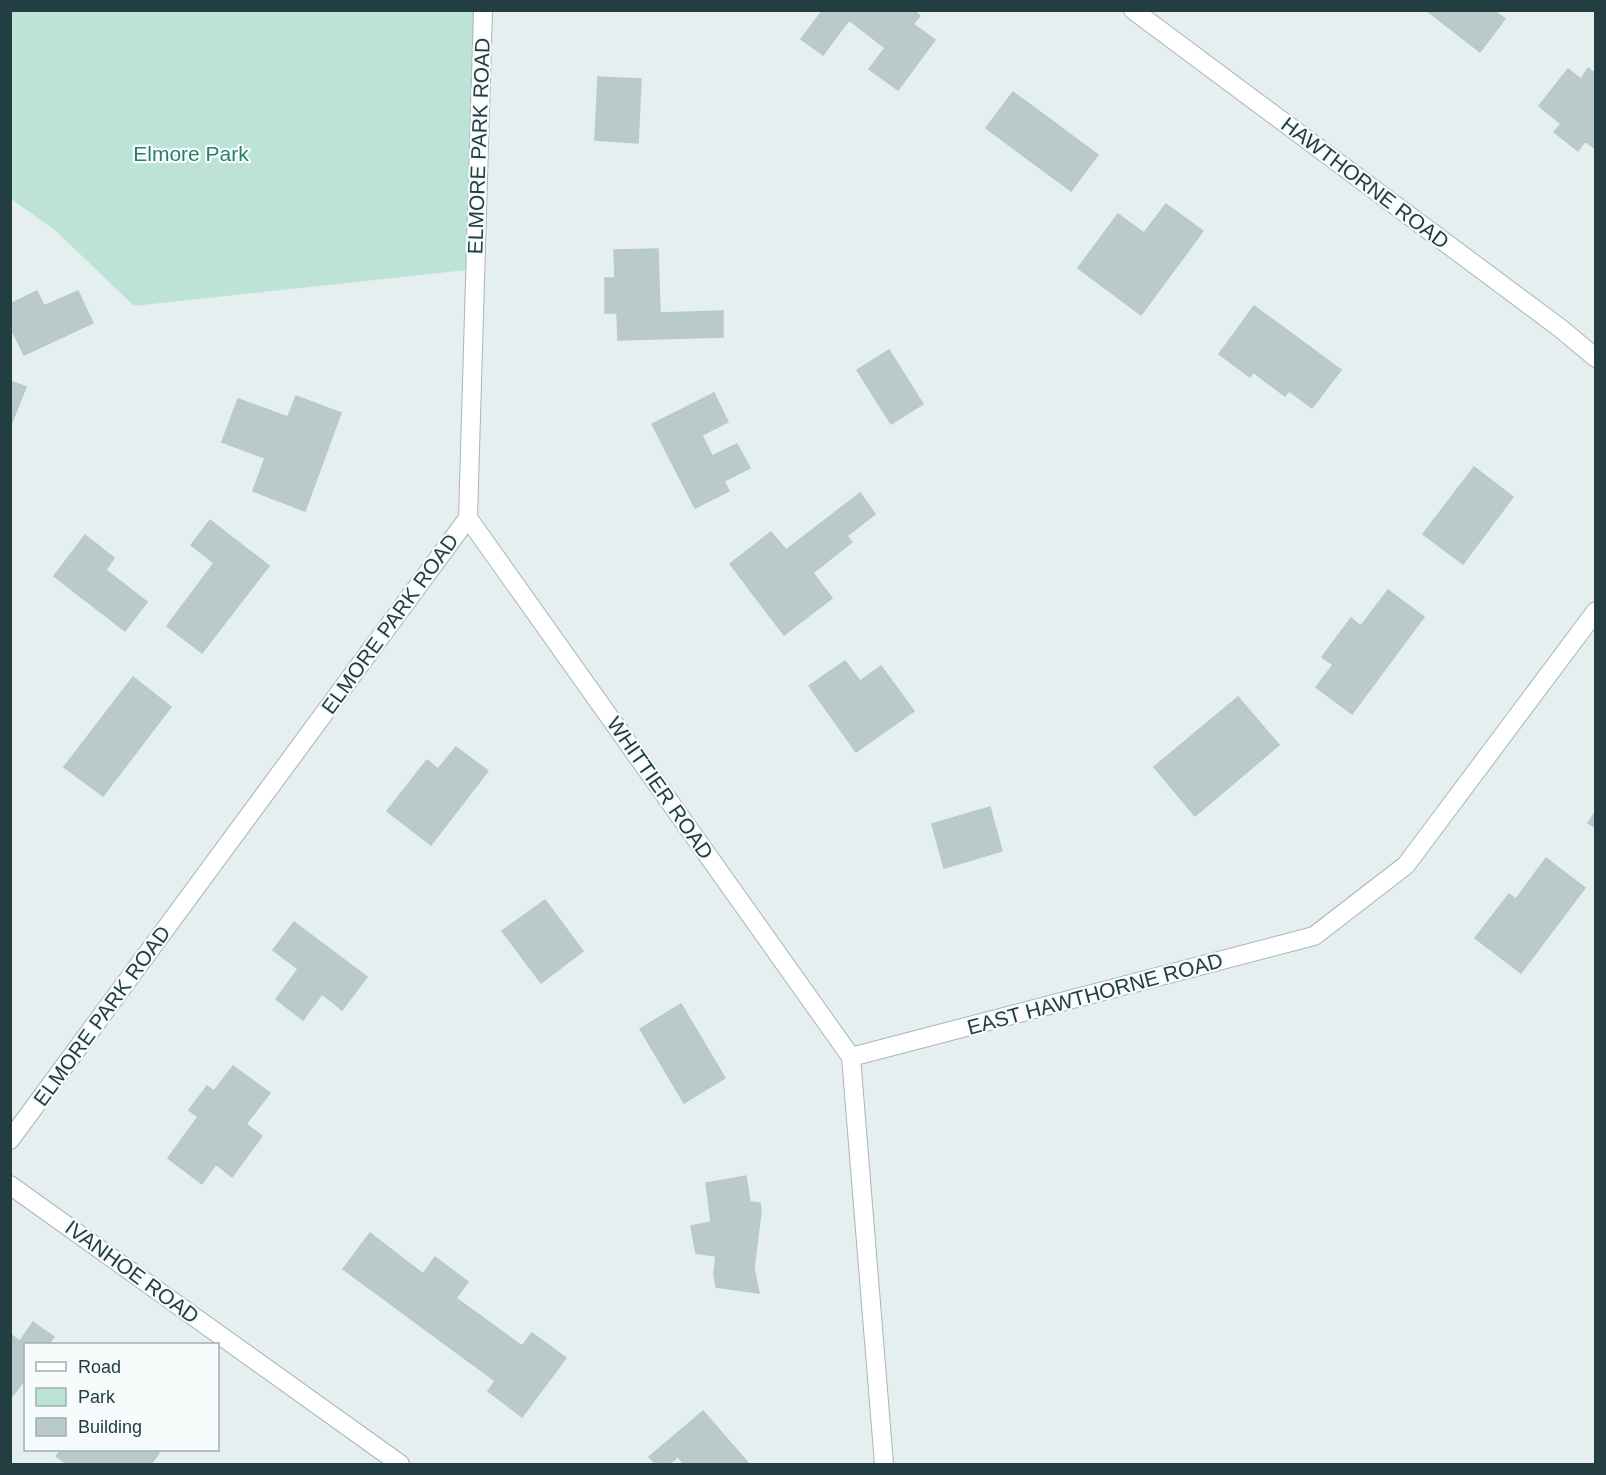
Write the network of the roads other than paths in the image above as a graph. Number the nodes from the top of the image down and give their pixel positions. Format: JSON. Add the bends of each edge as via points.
{"nodes":[{"id":1,"x":483,"y":10,"type":"edge"},
{"id":2,"x":1133,"y":10,"type":"edge"},
{"id":3,"x":1596,"y":358,"type":"edge"},
{"id":4,"x":468,"y":518,"type":"junction"},
{"id":5,"x":1596,"y":611,"type":"edge"},
{"id":6,"x":851,"y":1057,"type":"junction"},
{"id":7,"x":10,"y":1140,"type":"edge"},
{"id":8,"x":10,"y":1185,"type":"edge"},
{"id":9,"x":400,"y":1464,"type":"edge"},
{"id":10,"x":884,"y":1464,"type":"edge"}],
"edges":[{"from":1,"to":4,"type":"street","name":"ELMORE PARK ROAD"},
{"from":2,"to":3,"type":"street","name":"HAWTHORNE ROAD"},
{"from":4,"to":6,"type":"street","name":"WHITTIER ROAD"},
{"from":4,"to":7,"type":"street","name":"ELMORE PARK ROAD"},
{"from":5,"to":6,"type":"street","name":"EAST HAWTHORNE ROAD","via":[[1406,865],[1314,936]]},
{"from":6,"to":10,"type":"street"},
{"from":8,"to":9,"type":"street","name":"IVANHOE ROAD"}]}
